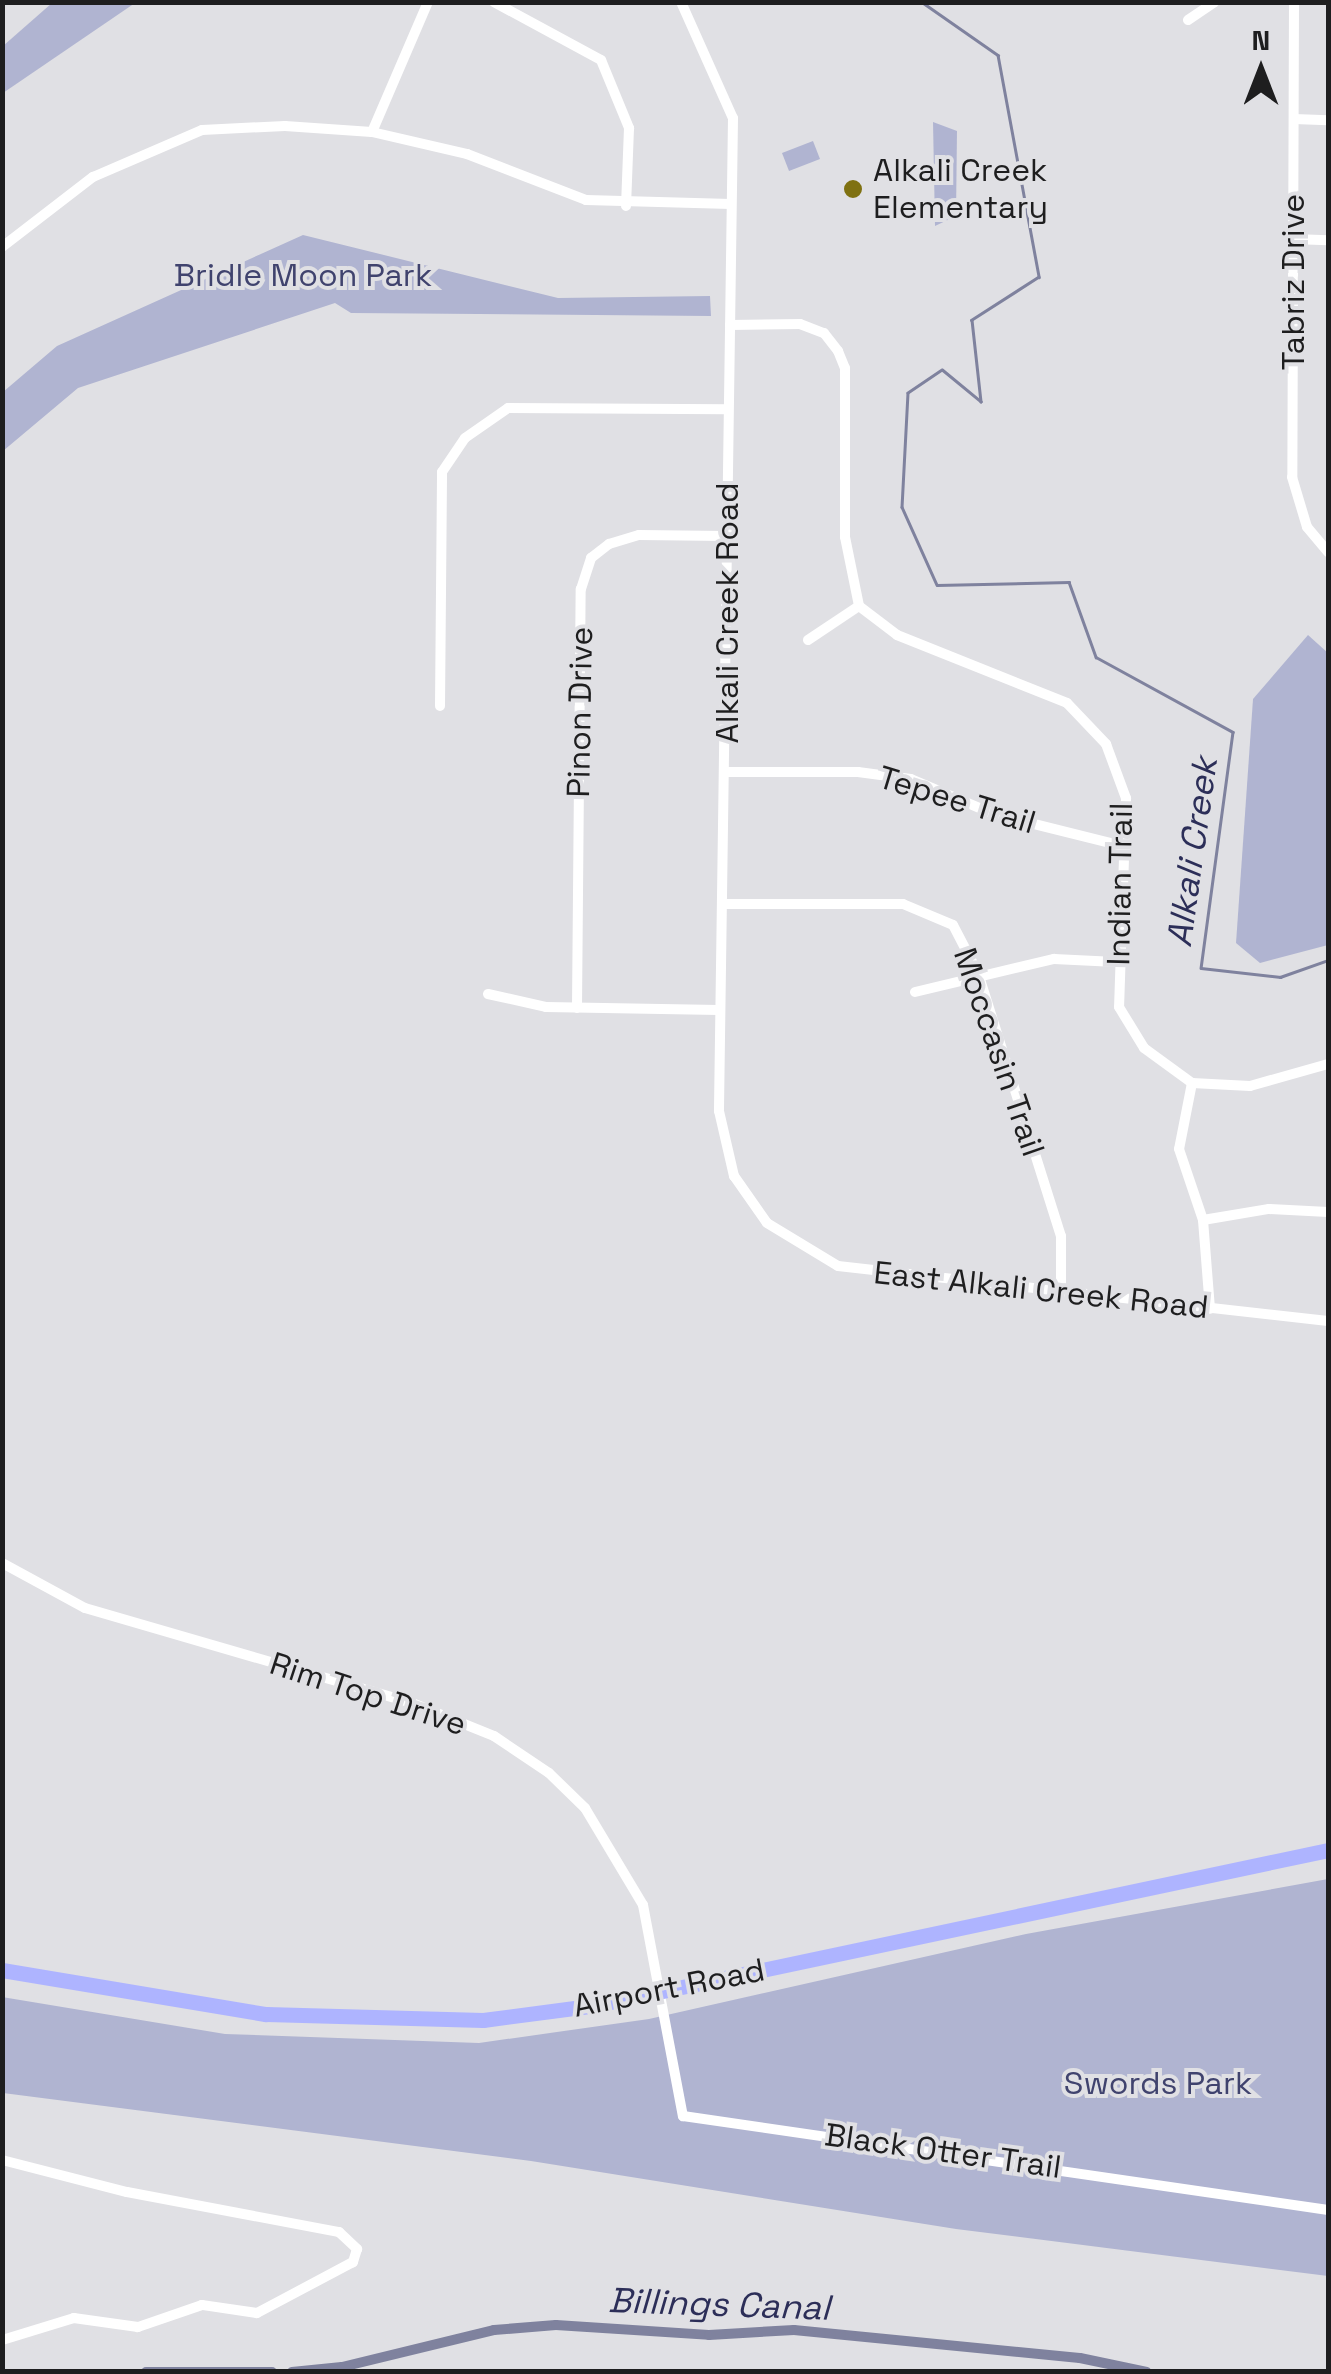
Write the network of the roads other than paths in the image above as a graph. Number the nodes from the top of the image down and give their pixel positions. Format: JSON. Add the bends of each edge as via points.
{"nodes":[{"id":1,"x":428,"y":2,"type":"edge"},
{"id":2,"x":494,"y":2,"type":"edge"},
{"id":3,"x":680,"y":2,"type":"edge"},
{"id":4,"x":1214,"y":2,"type":"edge"},
{"id":5,"x":1294,"y":2,"type":"edge"},
{"id":6,"x":1188,"y":20,"type":"dead end"},
{"id":7,"x":1294,"y":119,"type":"junction"},
{"id":8,"x":1328,"y":120,"type":"edge"},
{"id":9,"x":372,"y":132,"type":"junction"},
{"id":10,"x":731,"y":204,"type":"junction"},
{"id":11,"x":626,"y":206,"type":"junction"},
{"id":12,"x":1294,"y":239,"type":"junction"},
{"id":13,"x":1328,"y":240,"type":"edge"},
{"id":14,"x":2,"y":247,"type":"edge"},
{"id":15,"x":730,"y":325,"type":"junction"},
{"id":16,"x":728,"y":409,"type":"junction"},
{"id":17,"x":725,"y":536,"type":"junction"},
{"id":18,"x":1328,"y":552,"type":"edge"},
{"id":19,"x":859,"y":606,"type":"junction"},
{"id":20,"x":808,"y":640,"type":"dead end"},
{"id":21,"x":440,"y":706,"type":"dead end"},
{"id":22,"x":726,"y":772,"type":"junction"},
{"id":23,"x":1126,"y":847,"type":"junction"},
{"id":24,"x":723,"y":904,"type":"junction"},
{"id":25,"x":1116,"y":962,"type":"junction"},
{"id":26,"x":978,"y":973,"type":"junction"},
{"id":27,"x":916,"y":992,"type":"dead end"},
{"id":28,"x":488,"y":994,"type":"dead end"},
{"id":29,"x":576,"y":1008,"type":"junction"},
{"id":30,"x":719,"y":1010,"type":"junction"},
{"id":31,"x":1328,"y":1064,"type":"edge"},
{"id":32,"x":1192,"y":1083,"type":"junction"},
{"id":33,"x":1328,"y":1212,"type":"edge"},
{"id":34,"x":1203,"y":1220,"type":"junction"},
{"id":35,"x":766,"y":1222,"type":"joint"},
{"id":36,"x":1061,"y":1292,"type":"junction"},
{"id":37,"x":1210,"y":1308,"type":"junction"},
{"id":38,"x":1328,"y":1321,"type":"edge"},
{"id":39,"x":2,"y":1563,"type":"edge"},
{"id":40,"x":1328,"y":1850,"type":"edge"},
{"id":41,"x":2,"y":1970,"type":"edge"},
{"id":42,"x":663,"y":1990,"type":"junction"},
{"id":43,"x":2,"y":2160,"type":"edge"},
{"id":44,"x":1328,"y":2210,"type":"edge"},
{"id":45,"x":2,"y":2340,"type":"edge"}],
"edges":[{"from":1,"to":9,"type":"street"},
{"from":2,"to":11,"type":"street","via":[[601,60],[628,128]]},
{"from":3,"to":10,"type":"street","name":"Alkali Creek Road","via":[[733,118]]},
{"from":4,"to":6,"type":"street"},
{"from":5,"to":7,"type":"street","name":"Tabriz Drive"},
{"from":7,"to":8,"type":"street"},
{"from":7,"to":12,"type":"street","name":"Tabriz Drive"},
{"from":9,"to":11,"type":"street","via":[[468,154],[586,200]]},
{"from":9,"to":14,"type":"street","via":[[202,130],[93,177]]},
{"from":10,"to":11,"type":"street"},
{"from":10,"to":15,"type":"street","name":"Alkali Creek Road"},
{"from":12,"to":13,"type":"street"},
{"from":12,"to":18,"type":"street","name":"Tabriz Drive","via":[[1292,477],[1306,528]]},
{"from":15,"to":16,"type":"street","name":"Alkali Creek Road"},
{"from":15,"to":19,"type":"street","via":[[800,324],[824,333],[838,351],[845,368],[845,537]]},
{"from":16,"to":17,"type":"street","name":"Alkali Creek Road"},
{"from":16,"to":21,"type":"street","via":[[508,408],[465,438],[442,472]]},
{"from":17,"to":22,"type":"street","name":"Alkali Creek Road"},
{"from":17,"to":29,"type":"street","name":"Pinon Drive","via":[[639,535],[609,544],[591,558],[581,589]]},
{"from":19,"to":20,"type":"street"},
{"from":19,"to":23,"type":"street","name":"Indian Trail","via":[[897,635],[1067,704],[1106,744],[1126,798]]},
{"from":22,"to":23,"type":"street","name":"Tepee Trail","via":[[911,779],[994,814]]},
{"from":22,"to":24,"type":"street","name":"Alkali Creek Road"},
{"from":23,"to":25,"type":"street","name":"Indian Trail"},
{"from":24,"to":26,"type":"street","name":"Moccasin Trail","via":[[904,904],[952,925]]},
{"from":24,"to":30,"type":"street","name":"Alkali Creek Road"},
{"from":25,"to":26,"type":"street","via":[[1054,959]]},
{"from":25,"to":32,"type":"street","name":"Indian Trail","via":[[1119,1008],[1144,1048]]},
{"from":26,"to":27,"type":"street"},
{"from":26,"to":36,"type":"street","name":"Moccasin Trail","via":[[1061,1236]]},
{"from":28,"to":29,"type":"street"},
{"from":29,"to":30,"type":"street"},
{"from":30,"to":35,"type":"street","name":"Alkali Creek Road","via":[[724,1146],[734,1176]]},
{"from":31,"to":32,"type":"street","via":[[1250,1086]]},
{"from":32,"to":34,"type":"street","via":[[1179,1150]]},
{"from":33,"to":34,"type":"street","via":[[1268,1208]]},
{"from":34,"to":37,"type":"street"},
{"from":35,"to":36,"type":"street","name":"East Alkali Creek Road","via":[[838,1266]]},
{"from":36,"to":37,"type":"street","name":"East Alkali Creek Road"},
{"from":37,"to":38,"type":"street","name":"East Alkali Creek Road"},
{"from":39,"to":42,"type":"street","name":"Rim Top Drive","via":[[85,1608],[412,1704],[494,1736],[586,1808],[643,1905]]},
{"from":40,"to":42,"type":"highway","name":"Airport Road"},
{"from":41,"to":42,"type":"highway","name":"Airport Road","via":[[213,2007],[410,2022],[483,2020]]},
{"from":42,"to":44,"type":"street","name":"Black Otter Trail","via":[[684,2116]]},
{"from":43,"to":45,"type":"street","via":[[126,2192],[339,2232],[357,2250],[353,2262],[257,2314],[202,2305],[138,2327],[74,2318]]}]}
